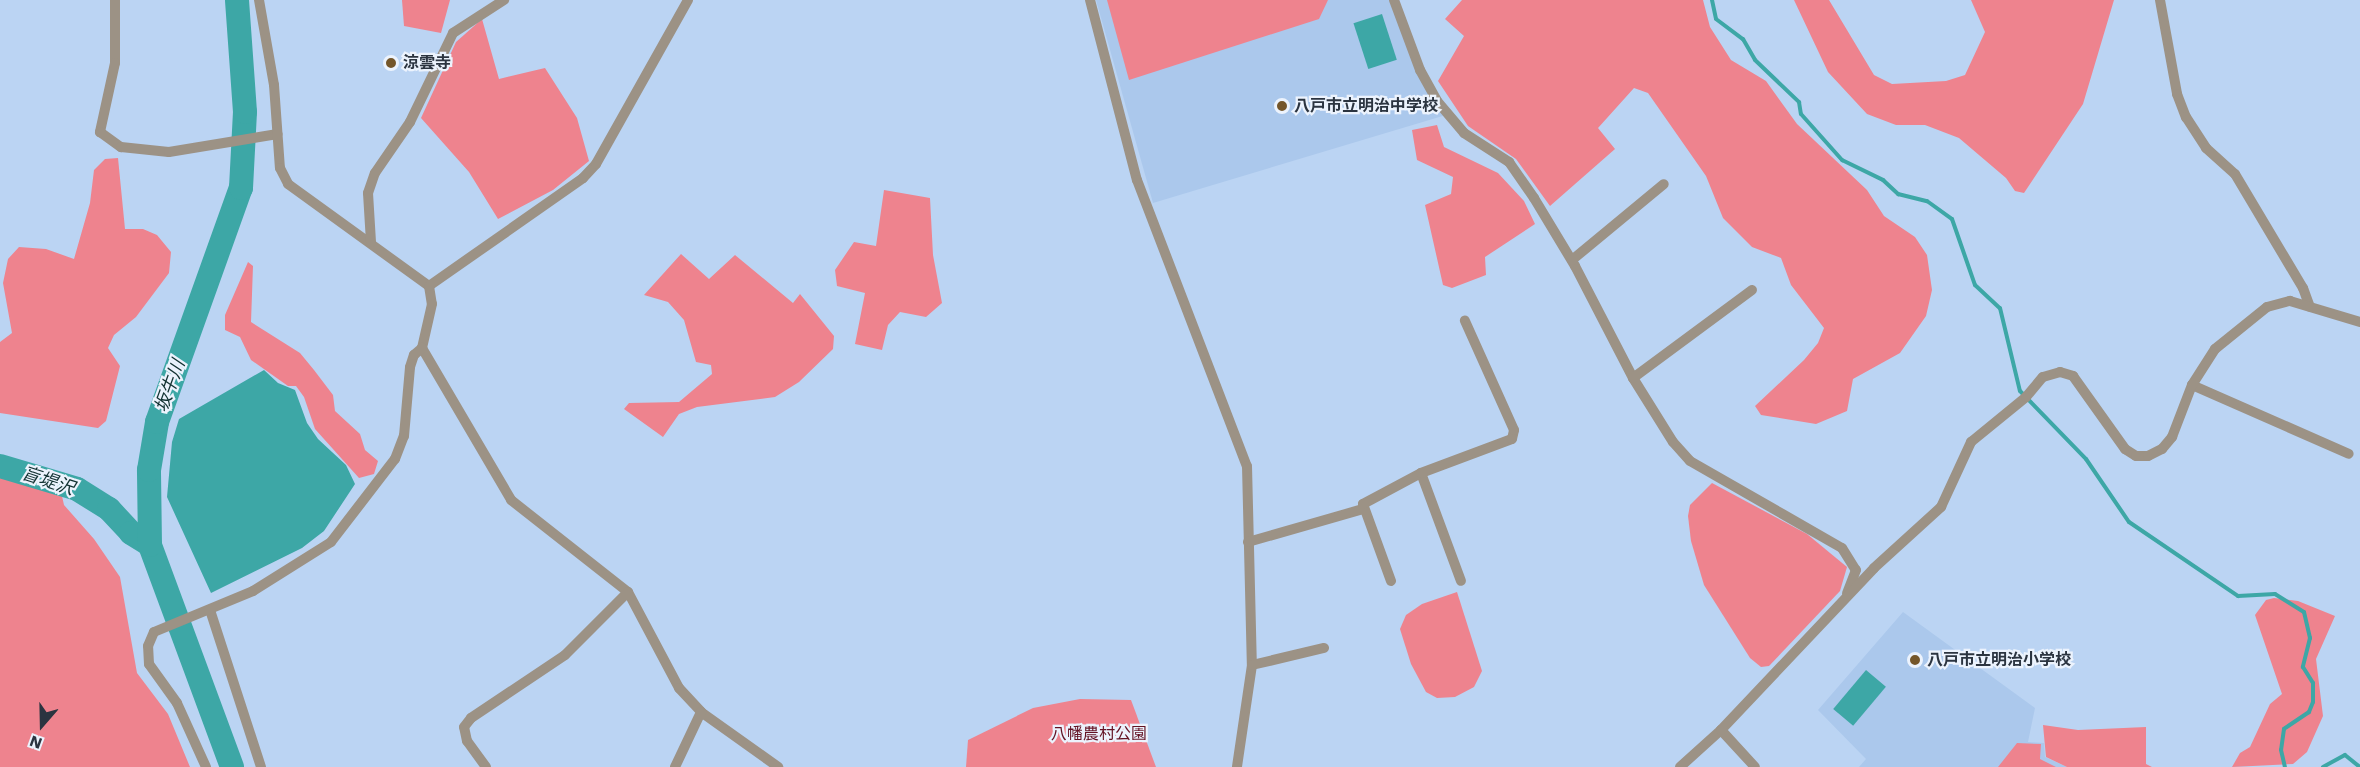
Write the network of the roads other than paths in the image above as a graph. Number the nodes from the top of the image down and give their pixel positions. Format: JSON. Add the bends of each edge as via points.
{"nodes":[{"id":1,"x":115,"y":0,"type":"edge"},
{"id":2,"x":259,"y":0,"type":"edge"},
{"id":3,"x":504,"y":0,"type":"edge"},
{"id":4,"x":688,"y":0,"type":"edge"},
{"id":5,"x":1090,"y":0,"type":"edge"},
{"id":6,"x":1394,"y":0,"type":"edge"},
{"id":7,"x":2160,"y":0,"type":"edge"},
{"id":8,"x":278,"y":134,"type":"junction"},
{"id":9,"x":1664,"y":184,"type":"dead end"},
{"id":10,"x":371,"y":242,"type":"junction"},
{"id":11,"x":1572,"y":260,"type":"junction"},
{"id":12,"x":429,"y":286,"type":"junction"},
{"id":13,"x":1752,"y":290,"type":"dead end"},
{"id":14,"x":2310,"y":307,"type":"junction"},
{"id":15,"x":1465,"y":321,"type":"dead end"},
{"id":16,"x":2360,"y":322,"type":"edge"},
{"id":17,"x":422,"y":348,"type":"junction"},
{"id":18,"x":1633,"y":378,"type":"junction"},
{"id":19,"x":2192,"y":385,"type":"junction"},
{"id":20,"x":2349,"y":454,"type":"dead end"},
{"id":21,"x":1421,"y":473,"type":"junction"},
{"id":22,"x":1364,"y":509,"type":"junction"},
{"id":23,"x":1248,"y":542,"type":"junction"},
{"id":24,"x":1391,"y":581,"type":"dead end"},
{"id":25,"x":1461,"y":581,"type":"dead end"},
{"id":26,"x":628,"y":592,"type":"junction"},
{"id":27,"x":1844,"y":599,"type":"junction"},
{"id":28,"x":210,"y":610,"type":"junction"},
{"id":29,"x":1324,"y":648,"type":"dead end"},
{"id":30,"x":1252,"y":665,"type":"junction"},
{"id":31,"x":701,"y":712,"type":"junction"},
{"id":32,"x":1721,"y":729,"type":"junction"},
{"id":33,"x":206,"y":767,"type":"edge"},
{"id":34,"x":261,"y":767,"type":"edge"},
{"id":35,"x":486,"y":767,"type":"edge"},
{"id":36,"x":675,"y":767,"type":"edge"},
{"id":37,"x":778,"y":767,"type":"edge"},
{"id":38,"x":1237,"y":767,"type":"edge"},
{"id":39,"x":1680,"y":767,"type":"edge"},
{"id":40,"x":1755,"y":767,"type":"edge"}],
"edges":[{"from":1,"to":8,"type":"street","via":[[115,63],[100,132],[121,147],[169,152]]},
{"from":2,"to":8,"type":"street"},
{"from":3,"to":10,"type":"street","via":[[453,33],[410,122],[375,173],[368,193]]},
{"from":4,"to":12,"type":"street","via":[[596,164],[583,178]]},
{"from":5,"to":23,"type":"street","via":[[1137,180],[1247,466]]},
{"from":6,"to":11,"type":"street","via":[[1420,70],[1437,101],[1464,133],[1509,162]]},
{"from":7,"to":14,"type":"street","via":[[2177,94],[2186,117],[2206,148],[2235,174],[2304,288]]},
{"from":8,"to":10,"type":"street","via":[[280,168],[288,184]]},
{"from":9,"to":11,"type":"street"},
{"from":10,"to":12,"type":"street"},
{"from":11,"to":18,"type":"street"},
{"from":12,"to":17,"type":"street","via":[[432,304]]},
{"from":13,"to":18,"type":"street"},
{"from":14,"to":16,"type":"street"},
{"from":14,"to":19,"type":"street","via":[[2290,301],[2267,307],[2215,349]]},
{"from":15,"to":21,"type":"street","via":[[1514,430],[1512,439]]},
{"from":17,"to":26,"type":"street","via":[[511,500]]},
{"from":17,"to":28,"type":"street","via":[[414,355],[410,367],[400,448],[369,498],[331,542],[253,591]]},
{"from":18,"to":27,"type":"street","via":[[1673,442],[1690,461],[1842,548],[1856,570]]},
{"from":19,"to":20,"type":"street"},
{"from":19,"to":27,"type":"street","via":[[2172,437],[2162,450],[2136,456],[2125,450],[2073,376],[2060,372],[2043,377],[2026,397],[1971,442],[1941,507]]},
{"from":21,"to":22,"type":"street","via":[[1368,499]]},
{"from":21,"to":25,"type":"street"},
{"from":22,"to":23,"type":"street"},
{"from":22,"to":24,"type":"street"},
{"from":23,"to":30,"type":"street"},
{"from":26,"to":31,"type":"street","via":[[667,668]]},
{"from":26,"to":35,"type":"street","via":[[565,655],[471,718],[464,727],[467,741]]},
{"from":27,"to":32,"type":"street"},
{"from":28,"to":33,"type":"street","via":[[153,632],[146,656],[177,703]]},
{"from":28,"to":34,"type":"street"},
{"from":29,"to":30,"type":"street"},
{"from":30,"to":38,"type":"street"},
{"from":31,"to":36,"type":"street"},
{"from":31,"to":37,"type":"street"},
{"from":32,"to":39,"type":"street"},
{"from":32,"to":40,"type":"street"}]}
